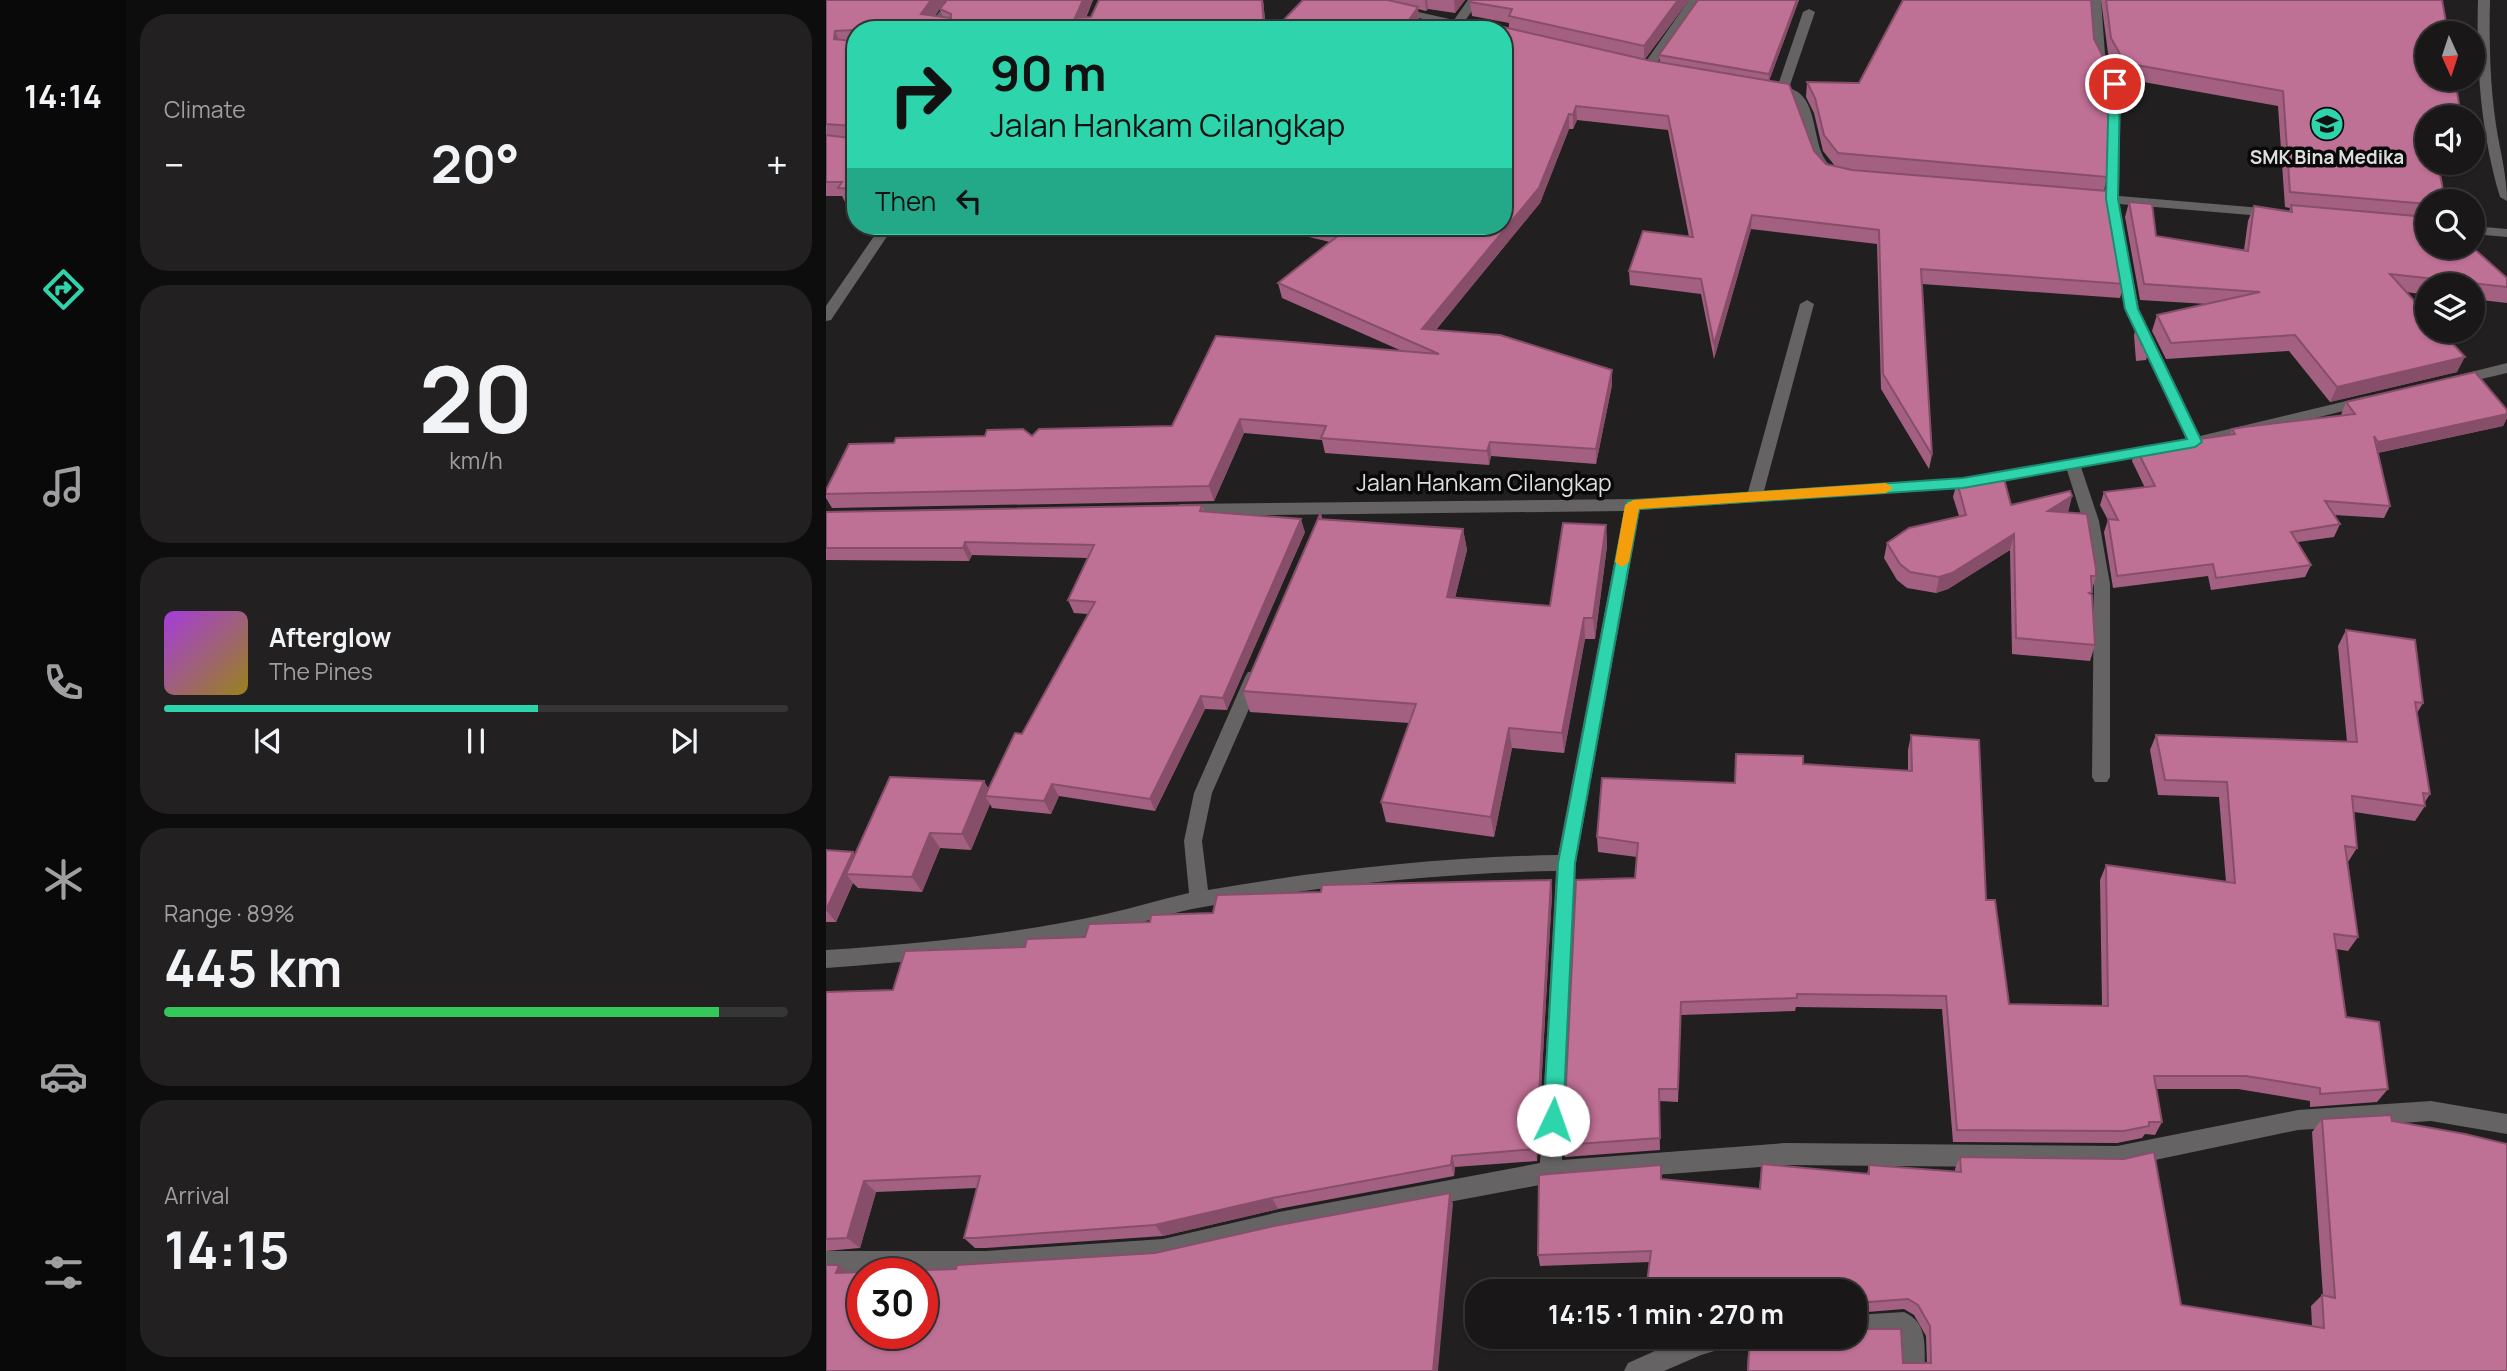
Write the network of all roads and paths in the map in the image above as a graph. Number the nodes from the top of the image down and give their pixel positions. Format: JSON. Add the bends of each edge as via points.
{"nodes":[{"id":1,"x":955,"y":0,"type":"edge"},
{"id":2,"x":1350,"y":0,"type":"edge"},
{"id":3,"x":1474,"y":0,"type":"edge"},
{"id":4,"x":1695,"y":0,"type":"edge"},
{"id":5,"x":2095,"y":0,"type":"edge"},
{"id":6,"x":2484,"y":0,"type":"edge"},
{"id":7,"x":1809,"y":12,"type":"dead end"},
{"id":8,"x":938,"y":21,"type":"edge"},
{"id":9,"x":1459,"y":21,"type":"joint"},
{"id":10,"x":1648,"y":67,"type":"edge"},
{"id":11,"x":1756,"y":85,"type":"edge"},
{"id":12,"x":1783,"y":89,"type":"junction"},
{"id":13,"x":1840,"y":175,"type":"edge"},
{"id":14,"x":2071,"y":196,"type":"edge"},
{"id":15,"x":2507,"y":197,"type":"edge"},
{"id":16,"x":2112,"y":199,"type":"junction"},
{"id":17,"x":2290,"y":215,"type":"edge"},
{"id":18,"x":2485,"y":231,"type":"edge"},
{"id":19,"x":2507,"y":233,"type":"edge"},
{"id":20,"x":881,"y":235,"type":"edge"},
{"id":21,"x":1807,"y":304,"type":"dead end"},
{"id":22,"x":826,"y":317,"type":"edge"},
{"id":23,"x":2507,"y":368,"type":"edge"},
{"id":24,"x":2439,"y":384,"type":"edge"},
{"id":25,"x":2385,"y":397,"type":"edge"},
{"id":26,"x":2181,"y":445,"type":"junction"},
{"id":27,"x":2072,"y":463,"type":"junction"},
{"id":28,"x":1754,"y":497,"type":"junction"},
{"id":29,"x":1633,"y":505,"type":"junction"},
{"id":30,"x":1326,"y":507,"type":"junction"},
{"id":31,"x":1159,"y":510,"type":"edge"},
{"id":32,"x":1315,"y":533,"type":"edge"},
{"id":33,"x":1261,"y":661,"type":"edge"},
{"id":34,"x":2101,"y":777,"type":"dead end"},
{"id":35,"x":1566,"y":863,"type":"junction"},
{"id":36,"x":1199,"y":899,"type":"junction"},
{"id":37,"x":826,"y":958,"type":"edge"},
{"id":38,"x":2507,"y":1124,"type":"edge"},
{"id":39,"x":1550,"y":1172,"type":"junction"},
{"id":40,"x":826,"y":1262,"type":"edge"},
{"id":41,"x":1867,"y":1326,"type":"edge"},
{"id":42,"x":1686,"y":1349,"type":"edge"},
{"id":43,"x":1636,"y":1371,"type":"edge"},
{"id":44,"x":1913,"y":1371,"type":"edge"}],
"edges":[{"from":1,"to":8,"type":"street"},
{"from":2,"to":9,"type":"street"},
{"from":3,"to":9,"type":"street"},
{"from":4,"to":10,"type":"street"},
{"from":5,"to":16,"type":"street","via":[[2099,54],[2115,84]]},
{"from":6,"to":15,"type":"street","via":[[2482,46],[2499,175]]},
{"from":7,"to":12,"type":"street"},
{"from":11,"to":12,"type":"street"},
{"from":12,"to":13,"type":"street","via":[[1800,100],[1819,161],[1830,173]]},
{"from":14,"to":16,"type":"street"},
{"from":16,"to":17,"type":"street"},
{"from":16,"to":26,"type":"street","via":[[2132,309]]},
{"from":18,"to":19,"type":"street"},
{"from":20,"to":22,"type":"street"},
{"from":21,"to":28,"type":"street"},
{"from":23,"to":24,"type":"street"},
{"from":25,"to":26,"type":"street","name":"Jalan Hankam Cilangkap"},
{"from":26,"to":27,"type":"street","name":"Jalan Hankam Cilangkap"},
{"from":27,"to":28,"type":"street","name":"Jalan Hankam Cilangkap","via":[[1963,483]]},
{"from":27,"to":34,"type":"street","via":[[2091,521],[2102,584]]},
{"from":28,"to":29,"type":"street","name":"Jalan Hankam Cilangkap"},
{"from":29,"to":30,"type":"street","name":"Jalan Hankam Cilangkap"},
{"from":29,"to":35,"type":"street"},
{"from":30,"to":31,"type":"street","name":"Jalan Hankam Cilangkap"},
{"from":30,"to":32,"type":"street"},
{"from":33,"to":36,"type":"street","via":[[1203,793],[1193,841]]},
{"from":35,"to":36,"type":"street","via":[[1386,871]]},
{"from":35,"to":39,"type":"street"},
{"from":36,"to":37,"type":"street","via":[[1105,923],[954,946]]},
{"from":38,"to":39,"type":"street","via":[[2431,1111],[2298,1120],[2117,1157],[1785,1154]]},
{"from":39,"to":40,"type":"street","via":[[1279,1223],[1163,1250],[986,1262]]},
{"from":41,"to":44,"type":"street","via":[[1904,1324],[1912,1331]]},
{"from":42,"to":43,"type":"street"}]}
